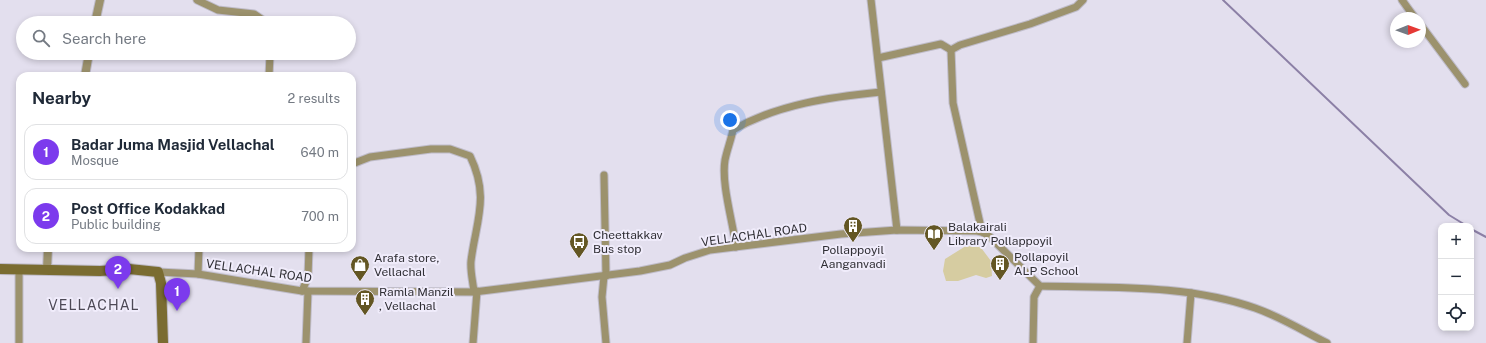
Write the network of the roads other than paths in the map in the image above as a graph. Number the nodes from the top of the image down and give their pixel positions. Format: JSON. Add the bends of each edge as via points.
{"nodes":[{"id":1,"x":100,"y":0,"type":"edge"},
{"id":2,"x":197,"y":0,"type":"edge"},
{"id":3,"x":871,"y":0,"type":"edge"},
{"id":4,"x":1083,"y":0,"type":"edge"},
{"id":5,"x":1402,"y":0,"type":"edge"},
{"id":6,"x":1411,"y":12,"type":"edge"},
{"id":7,"x":97,"y":16,"type":"edge"},
{"id":8,"x":257,"y":16,"type":"edge"},
{"id":9,"x":1426,"y":32,"type":"edge"},
{"id":10,"x":952,"y":50,"type":"junction"},
{"id":11,"x":878,"y":58,"type":"junction"},
{"id":12,"x":88,"y":60,"type":"edge"},
{"id":13,"x":270,"y":60,"type":"edge"},
{"id":14,"x":86,"y":72,"type":"edge"},
{"id":15,"x":269,"y":72,"type":"edge"},
{"id":16,"x":1465,"y":84,"type":"dead end"},
{"id":17,"x":881,"y":92,"type":"junction"},
{"id":18,"x":356,"y":162,"type":"edge"},
{"id":19,"x":604,"y":175,"type":"dead end"},
{"id":20,"x":898,"y":230,"type":"junction"},
{"id":21,"x":982,"y":232,"type":"junction"},
{"id":22,"x":736,"y":247,"type":"junction"},
{"id":23,"x":48,"y":252,"type":"edge"},
{"id":24,"x":199,"y":252,"type":"edge"},
{"id":25,"x":309,"y":252,"type":"edge"},
{"id":26,"x":0,"y":269,"type":"edge"},
{"id":27,"x":19,"y":270,"type":"junction"},
{"id":28,"x":47,"y":270,"type":"junction"},
{"id":29,"x":158,"y":272,"type":"junction"},
{"id":30,"x":198,"y":274,"type":"junction"},
{"id":31,"x":605,"y":276,"type":"junction"},
{"id":32,"x":1040,"y":286,"type":"junction"},
{"id":33,"x":305,"y":291,"type":"junction"},
{"id":34,"x":475,"y":292,"type":"junction"},
{"id":35,"x":1190,"y":293,"type":"junction"},
{"id":36,"x":19,"y":343,"type":"edge"},
{"id":37,"x":162,"y":343,"type":"edge"},
{"id":38,"x":306,"y":343,"type":"edge"},
{"id":39,"x":473,"y":343,"type":"edge"},
{"id":40,"x":606,"y":343,"type":"edge"},
{"id":41,"x":1033,"y":343,"type":"edge"},
{"id":42,"x":1188,"y":343,"type":"edge"},
{"id":43,"x":1327,"y":343,"type":"edge"}],
"edges":[{"from":1,"to":7,"type":"street"},
{"from":2,"to":8,"type":"street","via":[[218,10]]},
{"from":3,"to":11,"type":"street"},
{"from":4,"to":10,"type":"street","via":[[1076,6],[1030,24],[960,44]]},
{"from":5,"to":6,"type":"street"},
{"from":9,"to":16,"type":"street"},
{"from":10,"to":11,"type":"street","via":[[941,44]]},
{"from":10,"to":21,"type":"street","via":[[953,103]]},
{"from":11,"to":17,"type":"street"},
{"from":12,"to":14,"type":"street"},
{"from":13,"to":15,"type":"street"},
{"from":17,"to":20,"type":"street"},
{"from":17,"to":22,"type":"street","via":[[782,108],[754,118],[733,130],[725,161],[726,192]]},
{"from":18,"to":34,"type":"street","via":[[370,157],[431,149],[450,149],[470,156],[477,171],[482,208],[471,262]]},
{"from":19,"to":31,"type":"street"},
{"from":20,"to":21,"type":"street","name":"VELLACHAL ROAD"},
{"from":20,"to":22,"type":"street","name":"VELLACHAL ROAD"},
{"from":21,"to":32,"type":"street"},
{"from":22,"to":31,"type":"street","name":"VELLACHAL ROAD","via":[[710,250],[670,265]]},
{"from":23,"to":28,"type":"street"},
{"from":24,"to":30,"type":"street"},
{"from":25,"to":33,"type":"street"},
{"from":26,"to":27,"type":"main road"},
{"from":27,"to":28,"type":"main road"},
{"from":27,"to":36,"type":"street"},
{"from":28,"to":29,"type":"main road","via":[[129,269]]},
{"from":29,"to":30,"type":"street","name":"VELLACHAL ROAD"},
{"from":29,"to":37,"type":"main road","via":[[162,283]]},
{"from":30,"to":33,"type":"street","name":"VELLACHAL ROAD"},
{"from":31,"to":34,"type":"street","name":"VELLACHAL ROAD"},
{"from":31,"to":40,"type":"street","via":[[602,297]]},
{"from":32,"to":35,"type":"street","via":[[1134,287]]},
{"from":32,"to":41,"type":"street","via":[[1034,297]]},
{"from":33,"to":34,"type":"street","name":"VELLACHAL ROAD"},
{"from":33,"to":38,"type":"street"},
{"from":34,"to":39,"type":"street"},
{"from":35,"to":42,"type":"street"},
{"from":35,"to":43,"type":"street","via":[[1255,308],[1285,320]]}]}
